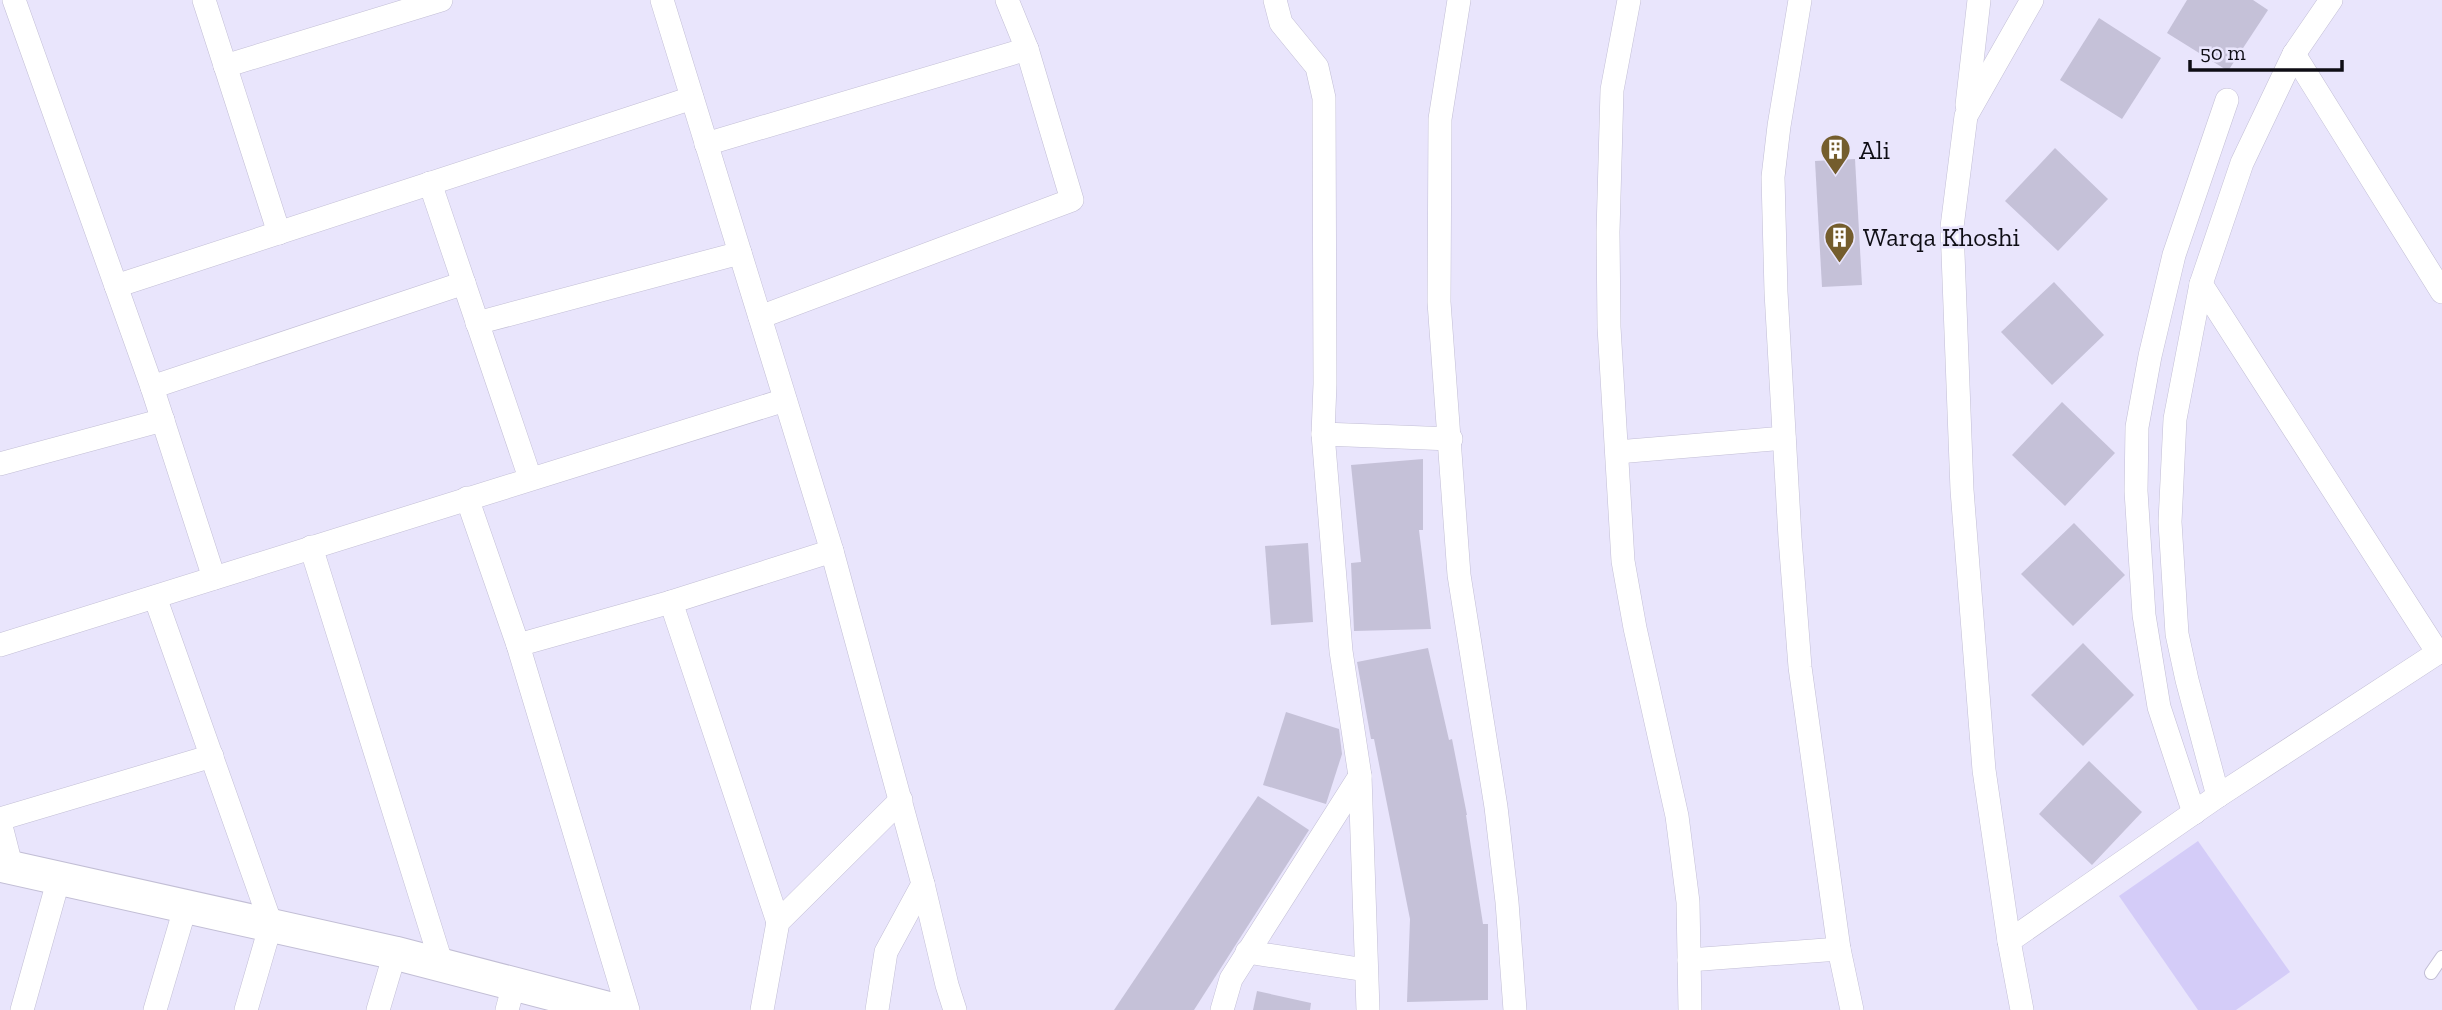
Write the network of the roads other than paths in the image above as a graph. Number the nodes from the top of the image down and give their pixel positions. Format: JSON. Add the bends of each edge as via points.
{"nodes":[{"id":1,"x":14,"y":0,"type":"edge"},
{"id":2,"x":204,"y":0,"type":"edge"},
{"id":3,"x":441,"y":0,"type":"edge"},
{"id":4,"x":662,"y":0,"type":"edge"},
{"id":5,"x":1007,"y":0,"type":"edge"},
{"id":6,"x":1275,"y":0,"type":"edge"},
{"id":7,"x":1459,"y":0,"type":"edge"},
{"id":8,"x":1629,"y":0,"type":"edge"},
{"id":9,"x":1800,"y":0,"type":"edge"},
{"id":10,"x":1979,"y":0,"type":"edge"},
{"id":11,"x":2032,"y":0,"type":"edge"},
{"id":12,"x":2331,"y":0,"type":"edge"},
{"id":13,"x":1027,"y":49,"type":"junction"},
{"id":14,"x":2294,"y":54,"type":"junction"},
{"id":15,"x":225,"y":66,"type":"junction"},
{"id":16,"x":692,"y":98,"type":"junction"},
{"id":17,"x":2227,"y":100,"type":"dead end"},
{"id":18,"x":1966,"y":116,"type":"junction"},
{"id":19,"x":706,"y":144,"type":"junction"},
{"id":20,"x":430,"y":183,"type":"junction"},
{"id":21,"x":279,"y":233,"type":"junction"},
{"id":22,"x":740,"y":253,"type":"junction"},
{"id":23,"x":464,"y":283,"type":"junction"},
{"id":24,"x":2201,"y":284,"type":"junction"},
{"id":25,"x":116,"y":286,"type":"junction"},
{"id":26,"x":2442,"y":292,"type":"edge"},
{"id":27,"x":760,"y":317,"type":"junction"},
{"id":28,"x":477,"y":323,"type":"junction"},
{"id":29,"x":152,"y":387,"type":"junction"},
{"id":30,"x":785,"y":400,"type":"junction"},
{"id":31,"x":163,"y":420,"type":"junction"},
{"id":32,"x":1323,"y":434,"type":"junction"},
{"id":33,"x":1784,"y":438,"type":"junction"},
{"id":34,"x":1451,"y":439,"type":"junction"},
{"id":35,"x":1618,"y":452,"type":"junction"},
{"id":36,"x":0,"y":464,"type":"edge"},
{"id":37,"x":530,"y":478,"type":"junction"},
{"id":38,"x":467,"y":498,"type":"junction"},
{"id":39,"x":311,"y":547,"type":"junction"},
{"id":40,"x":832,"y":551,"type":"junction"},
{"id":41,"x":214,"y":578,"type":"junction"},
{"id":42,"x":155,"y":597,"type":"junction"},
{"id":43,"x":671,"y":602,"type":"junction"},
{"id":44,"x":0,"y":645,"type":"edge"},
{"id":45,"x":518,"y":645,"type":"junction"},
{"id":46,"x":2440,"y":651,"type":"edge"},
{"id":47,"x":212,"y":756,"type":"junction"},
{"id":48,"x":1360,"y":776,"type":"junction"},
{"id":49,"x":2218,"y":796,"type":"junction"},
{"id":50,"x":901,"y":800,"type":"junction"},
{"id":51,"x":2194,"y":813,"type":"junction"},
{"id":52,"x":0,"y":821,"type":"edge"},
{"id":53,"x":6,"y":867,"type":"edge"},
{"id":54,"x":59,"y":878,"type":"junction"},
{"id":55,"x":923,"y":884,"type":"junction"},
{"id":56,"x":186,"y":905,"type":"junction"},
{"id":57,"x":778,"y":922,"type":"junction"},
{"id":58,"x":271,"y":924,"type":"junction"},
{"id":59,"x":2008,"y":941,"type":"junction"},
{"id":60,"x":1839,"y":949,"type":"junction"},
{"id":61,"x":1247,"y":952,"type":"junction"},
{"id":62,"x":395,"y":953,"type":"junction"},
{"id":63,"x":2442,"y":957,"type":"edge"},
{"id":64,"x":1689,"y":960,"type":"junction"},
{"id":65,"x":442,"y":965,"type":"junction"},
{"id":66,"x":1366,"y":970,"type":"junction"},
{"id":67,"x":2431,"y":973,"type":"dead end"},
{"id":68,"x":947,"y":985,"type":"junction"},
{"id":69,"x":510,"y":997,"type":"edge"},
{"id":70,"x":22,"y":1010,"type":"edge"},
{"id":71,"x":155,"y":1010,"type":"edge"},
{"id":72,"x":246,"y":1010,"type":"edge"},
{"id":73,"x":378,"y":1010,"type":"edge"},
{"id":74,"x":614,"y":1010,"type":"edge"},
{"id":75,"x":628,"y":1010,"type":"edge"},
{"id":76,"x":762,"y":1010,"type":"edge"},
{"id":77,"x":877,"y":1010,"type":"edge"},
{"id":78,"x":941,"y":1010,"type":"edge"},
{"id":79,"x":956,"y":1010,"type":"edge"},
{"id":80,"x":1222,"y":1010,"type":"edge"},
{"id":81,"x":1368,"y":1010,"type":"edge"},
{"id":82,"x":1515,"y":1010,"type":"edge"},
{"id":83,"x":1690,"y":1010,"type":"edge"},
{"id":84,"x":1852,"y":1010,"type":"edge"},
{"id":85,"x":2022,"y":1010,"type":"edge"}],
"edges":[{"from":1,"to":25,"type":"street"},
{"from":2,"to":15,"type":"street"},
{"from":3,"to":15,"type":"street"},
{"from":4,"to":16,"type":"street"},
{"from":5,"to":13,"type":"street"},
{"from":6,"to":32,"type":"street","via":[[1281,23],[1317,67],[1324,98]]},
{"from":7,"to":34,"type":"street","via":[[1440,119],[1439,302]]},
{"from":8,"to":35,"type":"street","via":[[1612,90],[1609,138],[1609,327]]},
{"from":9,"to":33,"type":"street","via":[[1773,177]]},
{"from":10,"to":18,"type":"street"},
{"from":11,"to":18,"type":"street"},
{"from":12,"to":14,"type":"street"},
{"from":13,"to":19,"type":"street"},
{"from":13,"to":27,"type":"street","via":[[1072,200]]},
{"from":14,"to":24,"type":"street","via":[[2242,163]]},
{"from":14,"to":26,"type":"street"},
{"from":15,"to":21,"type":"street"},
{"from":16,"to":19,"type":"street"},
{"from":16,"to":20,"type":"street"},
{"from":17,"to":51,"type":"street","via":[[2174,255],[2137,427],[2144,615],[2159,707]]},
{"from":18,"to":59,"type":"street","via":[[1952,227],[1962,490],[1984,770]]},
{"from":19,"to":22,"type":"street"},
{"from":20,"to":21,"type":"street"},
{"from":20,"to":23,"type":"street"},
{"from":21,"to":25,"type":"street"},
{"from":22,"to":27,"type":"street"},
{"from":22,"to":28,"type":"street"},
{"from":23,"to":28,"type":"street"},
{"from":23,"to":29,"type":"street"},
{"from":24,"to":46,"type":"street"},
{"from":24,"to":49,"type":"street","via":[[2175,419],[2170,522],[2177,634]]},
{"from":25,"to":29,"type":"street"},
{"from":27,"to":30,"type":"street"},
{"from":28,"to":37,"type":"street"},
{"from":29,"to":31,"type":"street"},
{"from":30,"to":37,"type":"street"},
{"from":30,"to":40,"type":"street"},
{"from":31,"to":36,"type":"street"},
{"from":31,"to":41,"type":"street"},
{"from":32,"to":34,"type":"street"},
{"from":32,"to":48,"type":"street","via":[[1341,651]]},
{"from":33,"to":35,"type":"street"},
{"from":33,"to":60,"type":"street","via":[[1800,667]]},
{"from":34,"to":82,"type":"street","via":[[1460,575],[1497,821]]},
{"from":35,"to":64,"type":"street","via":[[1623,561],[1677,816],[1688,902]]},
{"from":37,"to":38,"type":"street"},
{"from":38,"to":39,"type":"street"},
{"from":38,"to":45,"type":"street"},
{"from":39,"to":41,"type":"street"},
{"from":39,"to":65,"type":"street"},
{"from":40,"to":43,"type":"street"},
{"from":40,"to":50,"type":"street"},
{"from":41,"to":42,"type":"street"},
{"from":42,"to":44,"type":"street"},
{"from":42,"to":47,"type":"street"},
{"from":43,"to":45,"type":"street"},
{"from":43,"to":57,"type":"street"},
{"from":45,"to":75,"type":"street"},
{"from":46,"to":49,"type":"street"},
{"from":47,"to":52,"type":"street"},
{"from":47,"to":58,"type":"street"},
{"from":48,"to":61,"type":"street"},
{"from":48,"to":66,"type":"street"},
{"from":49,"to":51,"type":"street"},
{"from":50,"to":55,"type":"street"},
{"from":50,"to":57,"type":"street"},
{"from":51,"to":59,"type":"street"},
{"from":52,"to":53,"type":"street"},
{"from":53,"to":54,"type":"street"},
{"from":54,"to":56,"type":"street"},
{"from":54,"to":70,"type":"street"},
{"from":55,"to":68,"type":"street"},
{"from":55,"to":77,"type":"street","via":[[886,952]]},
{"from":56,"to":58,"type":"street"},
{"from":56,"to":71,"type":"street"},
{"from":57,"to":76,"type":"street"},
{"from":58,"to":62,"type":"street"},
{"from":58,"to":72,"type":"street"},
{"from":59,"to":85,"type":"street"},
{"from":60,"to":64,"type":"street"},
{"from":60,"to":84,"type":"street"},
{"from":61,"to":66,"type":"street"},
{"from":61,"to":80,"type":"street","via":[[1231,979]]},
{"from":62,"to":65,"type":"street"},
{"from":62,"to":73,"type":"street"},
{"from":63,"to":67,"type":"lane"},
{"from":64,"to":83,"type":"street"},
{"from":65,"to":69,"type":"street"},
{"from":66,"to":81,"type":"street"},
{"from":68,"to":78,"type":"street"},
{"from":68,"to":79,"type":"street"},
{"from":69,"to":74,"type":"street"}]}
